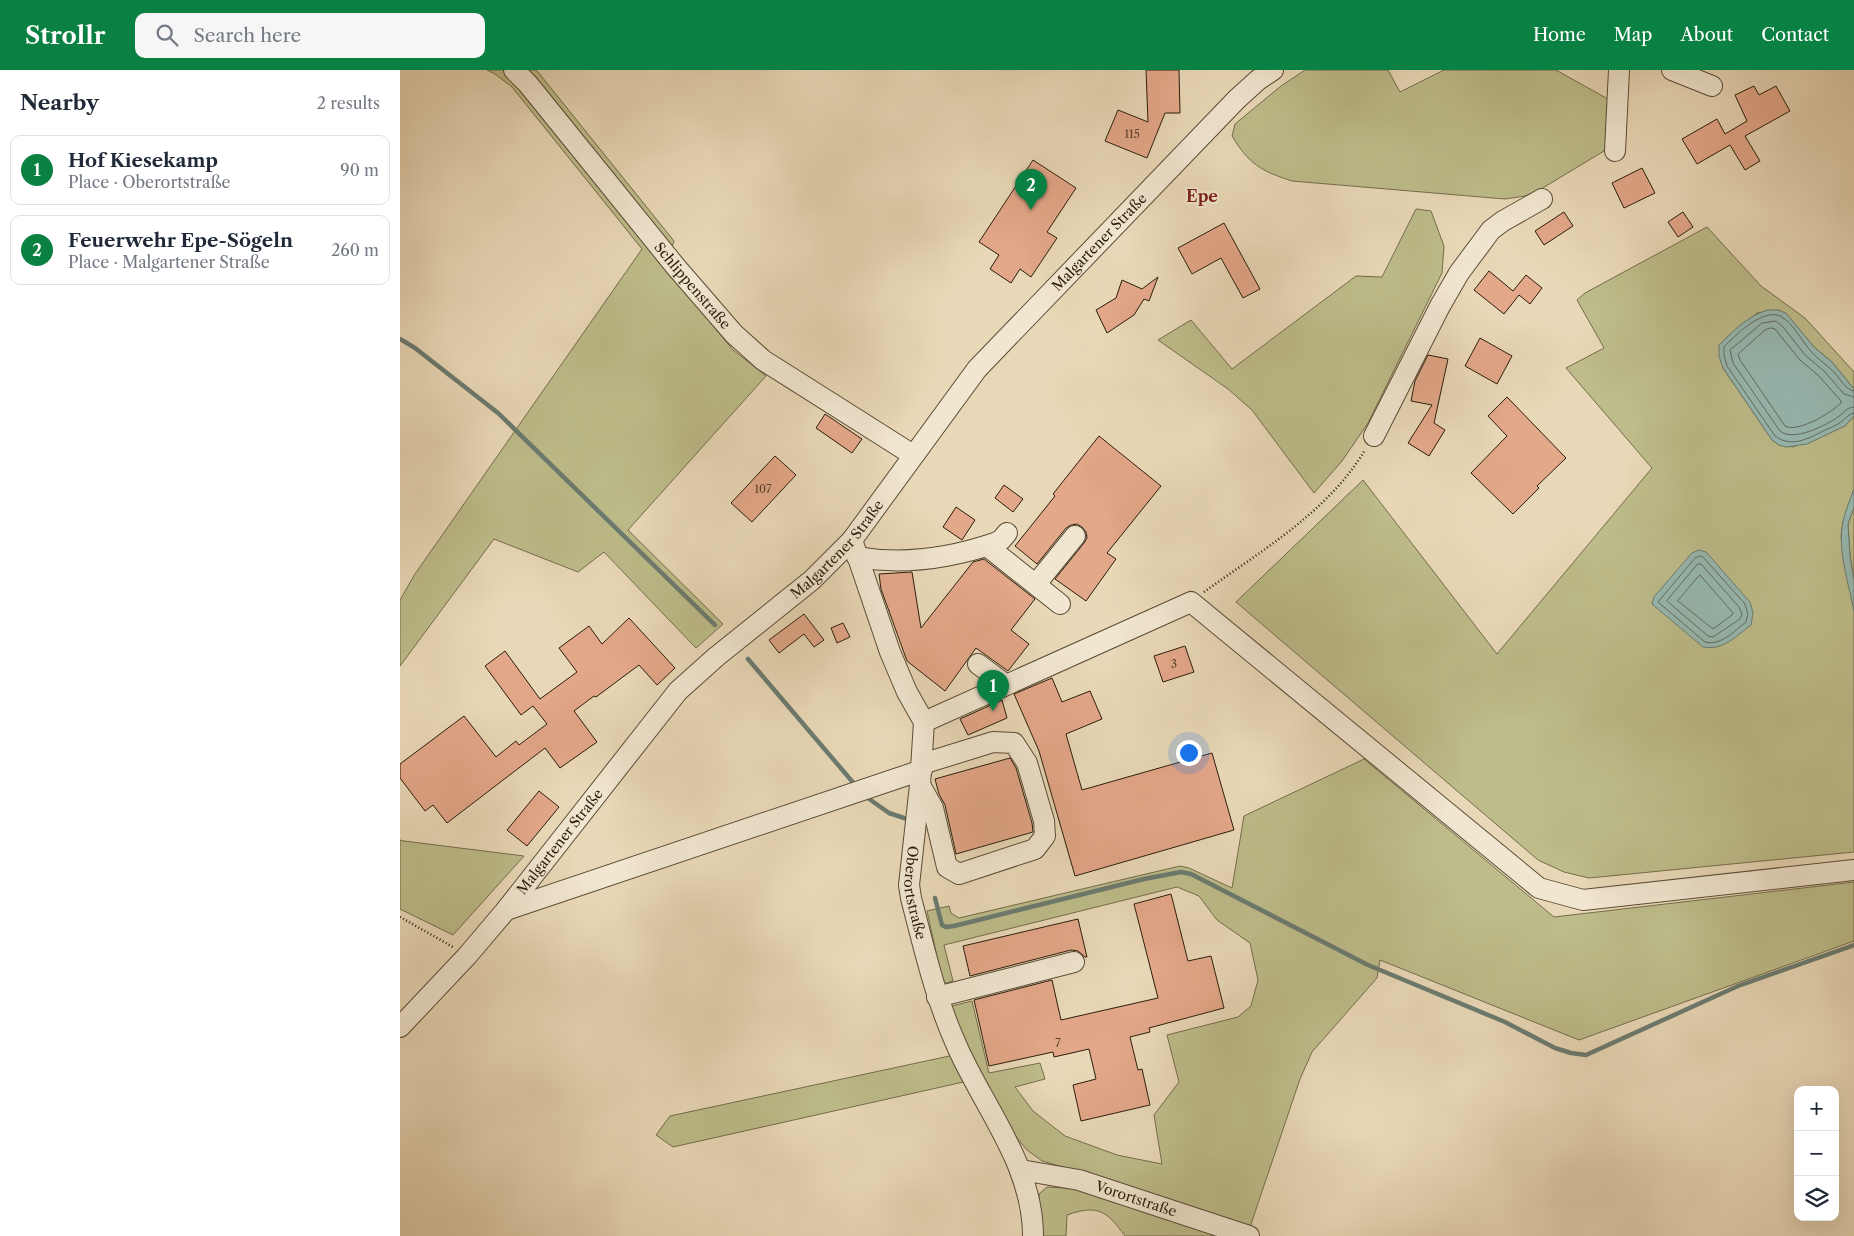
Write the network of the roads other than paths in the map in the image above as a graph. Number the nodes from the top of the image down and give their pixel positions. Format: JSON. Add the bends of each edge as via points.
{"nodes":[{"id":1,"x":514,"y":70,"type":"edge"},
{"id":2,"x":1273,"y":70,"type":"edge"},
{"id":3,"x":1619,"y":70,"type":"edge"},
{"id":4,"x":1672,"y":70,"type":"edge"},
{"id":5,"x":1712,"y":86,"type":"dead end"},
{"id":6,"x":1614,"y":151,"type":"dead end"},
{"id":7,"x":1542,"y":199,"type":"dead end"},
{"id":8,"x":1374,"y":436,"type":"road end"},
{"id":9,"x":913,"y":455,"type":"junction"},
{"id":10,"x":1007,"y":533,"type":"dead end"},
{"id":11,"x":1075,"y":536,"type":"dead end"},
{"id":12,"x":987,"y":546,"type":"junction"},
{"id":13,"x":854,"y":549,"type":"junction"},
{"id":14,"x":1036,"y":584,"type":"junction"},
{"id":15,"x":1060,"y":604,"type":"dead end"},
{"id":16,"x":978,"y":664,"type":"dead end"},
{"id":17,"x":1006,"y":685,"type":"junction"},
{"id":18,"x":924,"y":722,"type":"junction"},
{"id":19,"x":922,"y":773,"type":"junction"},
{"id":20,"x":1854,"y":870,"type":"edge"},
{"id":21,"x":506,"y":910,"type":"junction"},
{"id":22,"x":1074,"y":962,"type":"dead end"},
{"id":23,"x":937,"y":997,"type":"junction"},
{"id":24,"x":400,"y":1027,"type":"edge"},
{"id":25,"x":1021,"y":1170,"type":"junction"},
{"id":26,"x":1033,"y":1236,"type":"edge"},
{"id":27,"x":1248,"y":1236,"type":"edge"}],
"edges":[{"from":1,"to":9,"type":"street","name":"Schlippenstraße","via":[[734,334],[763,360]]},
{"from":2,"to":9,"type":"street","name":"Malgartener Straße","via":[[1237,99],[978,369]]},
{"from":3,"to":6,"type":"street"},
{"from":4,"to":5,"type":"street"},
{"from":7,"to":8,"type":"street","via":[[1491,230],[1459,274]]},
{"from":9,"to":13,"type":"street","name":"Malgartener Straße"},
{"from":10,"to":12,"type":"street","via":[[1001,540]]},
{"from":11,"to":14,"type":"street"},
{"from":12,"to":13,"type":"street","via":[[910,561],[880,561]]},
{"from":12,"to":14,"type":"street"},
{"from":13,"to":18,"type":"street","via":[[890,652]]},
{"from":13,"to":21,"type":"street","name":"Malgartener Straße","via":[[716,656],[678,691]]},
{"from":14,"to":15,"type":"street"},
{"from":16,"to":17,"type":"street"},
{"from":17,"to":18,"type":"street"},
{"from":17,"to":20,"type":"street","via":[[1191,602],[1540,888],[1583,900]]},
{"from":18,"to":19,"type":"street","name":"Oberortstraße"},
{"from":19,"to":19,"type":"street","via":[[947,868],[959,874],[1035,849],[1045,836],[1044,820],[1027,763],[1014,743],[993,742]]},
{"from":19,"to":21,"type":"street"},
{"from":19,"to":23,"type":"street","name":"Oberortstraße","via":[[908,885]]},
{"from":21,"to":24,"type":"street","name":"Malgartener Straße"},
{"from":22,"to":23,"type":"street"},
{"from":23,"to":25,"type":"street","name":"Oberortstraße","via":[[956,1046]]},
{"from":25,"to":26,"type":"street","name":"Oberortstraße","via":[[1030,1201]]},
{"from":25,"to":27,"type":"street","name":"Vorortstraße","via":[[1079,1180]]}]}
